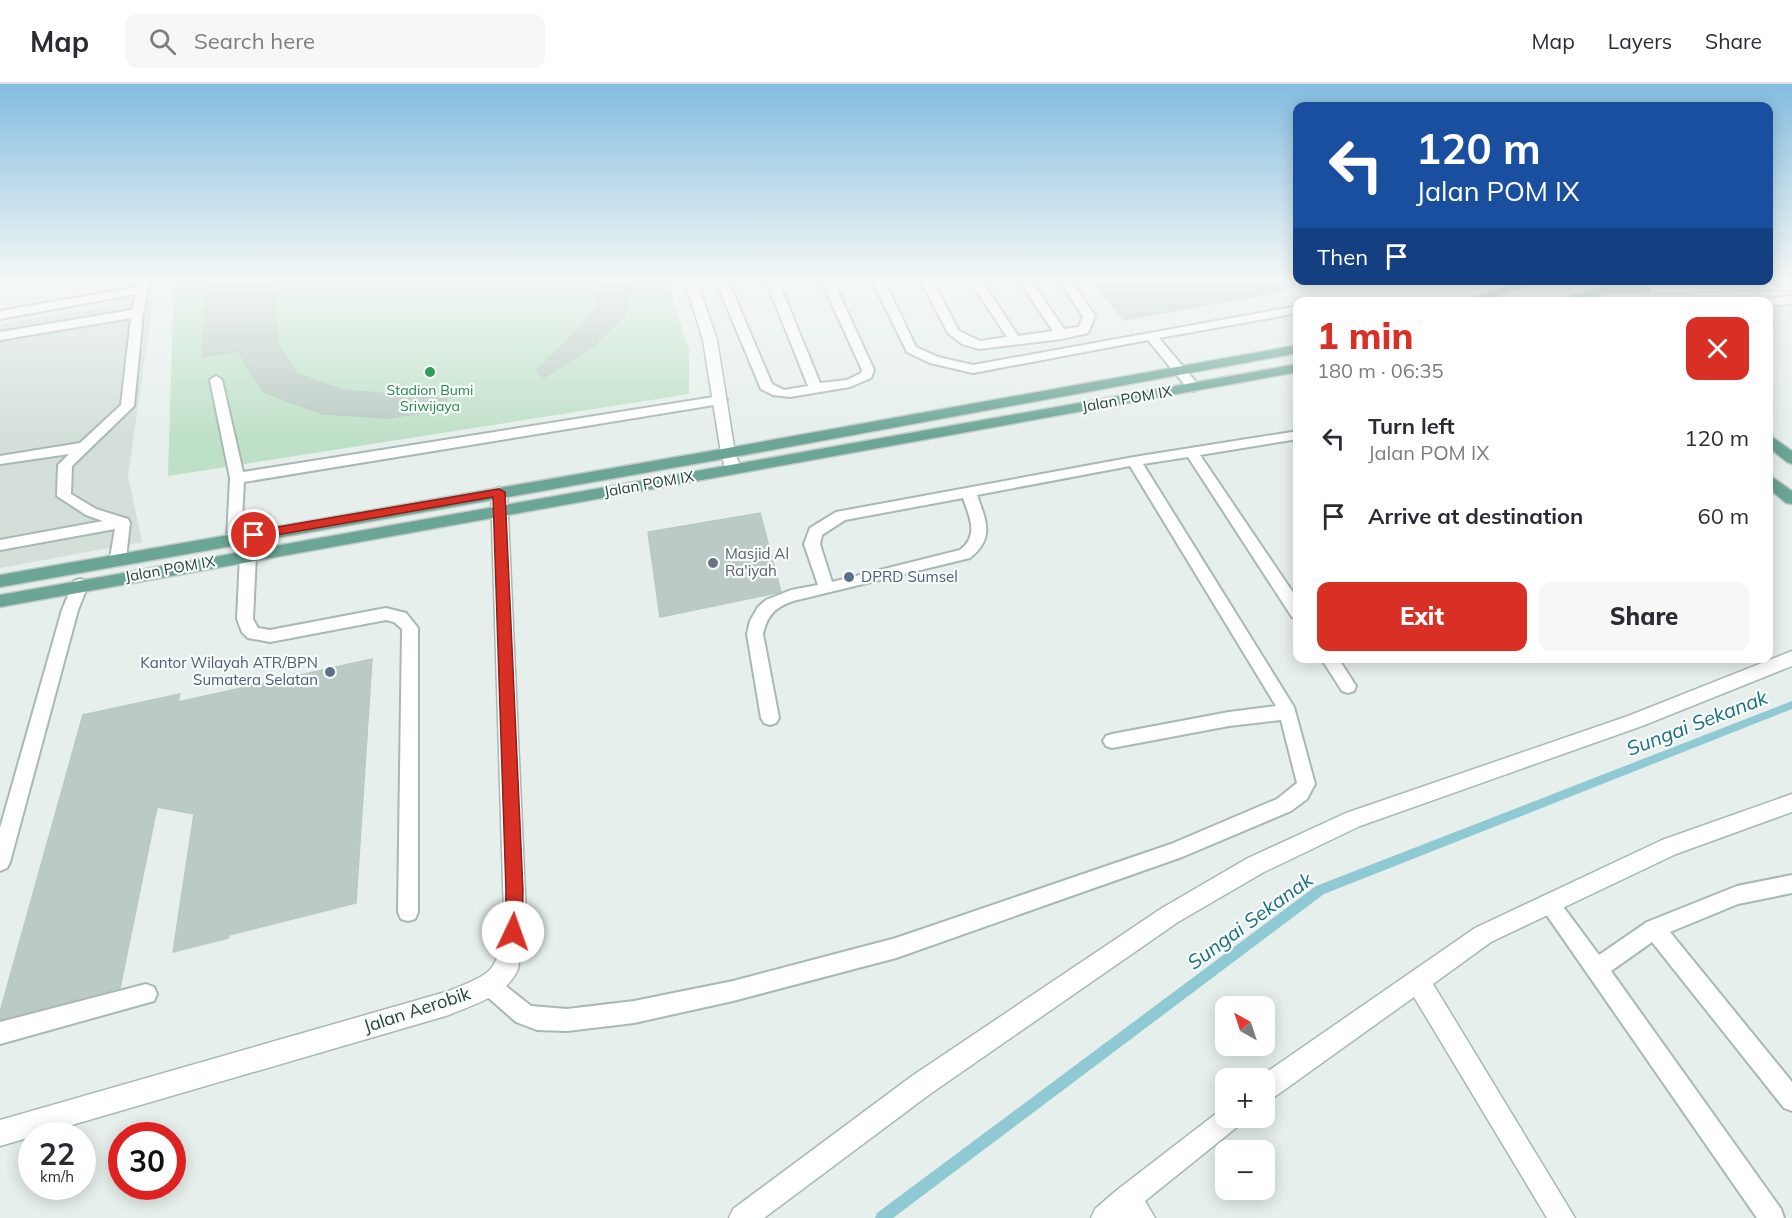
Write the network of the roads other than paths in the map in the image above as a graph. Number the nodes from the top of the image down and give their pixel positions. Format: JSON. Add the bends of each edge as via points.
{"nodes":[{"id":1,"x":30,"y":331,"type":"edge"},
{"id":2,"x":135,"y":331,"type":"edge"},
{"id":3,"x":708,"y":331,"type":"edge"},
{"id":4,"x":743,"y":331,"type":"edge"},
{"id":5,"x":793,"y":331,"type":"edge"},
{"id":6,"x":850,"y":331,"type":"edge"},
{"id":7,"x":902,"y":331,"type":"edge"},
{"id":8,"x":953,"y":331,"type":"edge"},
{"id":9,"x":1008,"y":331,"type":"edge"},
{"id":10,"x":1059,"y":331,"type":"edge"},
{"id":11,"x":1080,"y":331,"type":"edge"},
{"id":12,"x":1184,"y":331,"type":"edge"},
{"id":13,"x":1062,"y":335,"type":"junction"},
{"id":14,"x":0,"y":336,"type":"edge"},
{"id":15,"x":1152,"y":337,"type":"junction"},
{"id":16,"x":1015,"y":341,"type":"junction"},
{"id":17,"x":1293,"y":350,"type":"edge"},
{"id":18,"x":1293,"y":369,"type":"edge"},
{"id":19,"x":1181,"y":370,"type":"junction"},
{"id":20,"x":216,"y":380,"type":"dead end"},
{"id":21,"x":1194,"y":387,"type":"junction"},
{"id":22,"x":816,"y":388,"type":"junction"},
{"id":23,"x":720,"y":400,"type":"junction"},
{"id":24,"x":1293,"y":436,"type":"edge"},
{"id":25,"x":1773,"y":443,"type":"edge"},
{"id":26,"x":85,"y":447,"type":"junction"},
{"id":27,"x":1192,"y":453,"type":"junction"},
{"id":28,"x":1792,"y":459,"type":"edge"},
{"id":29,"x":0,"y":460,"type":"edge"},
{"id":30,"x":731,"y":461,"type":"junction"},
{"id":31,"x":1134,"y":461,"type":"junction"},
{"id":32,"x":237,"y":477,"type":"junction"},
{"id":33,"x":1773,"y":483,"type":"edge"},
{"id":34,"x":968,"y":491,"type":"junction"},
{"id":35,"x":1792,"y":499,"type":"edge"},
{"id":36,"x":499,"y":501,"type":"junction"},
{"id":37,"x":123,"y":523,"type":"junction"},
{"id":38,"x":234,"y":538,"type":"junction"},
{"id":39,"x":0,"y":545,"type":"edge"},
{"id":40,"x":248,"y":555,"type":"junction"},
{"id":41,"x":118,"y":558,"type":"junction"},
{"id":42,"x":0,"y":580,"type":"edge"},
{"id":43,"x":80,"y":585,"type":"junction"},
{"id":44,"x":827,"y":589,"type":"junction"},
{"id":45,"x":0,"y":601,"type":"edge"},
{"id":46,"x":1293,"y":605,"type":"edge"},
{"id":47,"x":1792,"y":658,"type":"edge"},
{"id":48,"x":1332,"y":663,"type":"edge"},
{"id":49,"x":1348,"y":686,"type":"dead end"},
{"id":50,"x":1288,"y":712,"type":"junction"},
{"id":51,"x":770,"y":718,"type":"dead end"},
{"id":52,"x":1112,"y":741,"type":"dead end"},
{"id":53,"x":1792,"y":803,"type":"edge"},
{"id":54,"x":0,"y":862,"type":"edge"},
{"id":55,"x":1792,"y":884,"type":"edge"},
{"id":56,"x":1549,"y":904,"type":"junction"},
{"id":57,"x":408,"y":912,"type":"dead end"},
{"id":58,"x":1654,"y":929,"type":"junction"},
{"id":59,"x":1597,"y":969,"type":"junction"},
{"id":60,"x":1417,"y":980,"type":"junction"},
{"id":61,"x":490,"y":986,"type":"junction"},
{"id":62,"x":146,"y":994,"type":"dead end"},
{"id":63,"x":0,"y":1033,"type":"edge"},
{"id":64,"x":1275,"y":1081,"type":"edge"},
{"id":65,"x":1792,"y":1100,"type":"edge"},
{"id":66,"x":1218,"y":1128,"type":"edge"},
{"id":67,"x":0,"y":1133,"type":"edge"},
{"id":68,"x":1134,"y":1208,"type":"edge"},
{"id":69,"x":742,"y":1218,"type":"edge"},
{"id":70,"x":1104,"y":1218,"type":"edge"},
{"id":71,"x":1562,"y":1218,"type":"edge"},
{"id":72,"x":1772,"y":1218,"type":"edge"}],
"edges":[{"from":1,"to":14,"type":"lane"},
{"from":2,"to":26,"type":"lane","via":[[127,406]]},
{"from":3,"to":23,"type":"street"},
{"from":4,"to":22,"type":"lane","via":[[766,386],[773,393]]},
{"from":5,"to":22,"type":"lane"},
{"from":6,"to":22,"type":"lane","via":[[867,375],[850,383]]},
{"from":7,"to":15,"type":"lane","via":[[911,349],[934,360],[973,369]]},
{"from":8,"to":16,"type":"lane","via":[[979,345]]},
{"from":9,"to":16,"type":"lane"},
{"from":10,"to":13,"type":"lane"},
{"from":11,"to":13,"type":"lane"},
{"from":12,"to":15,"type":"lane"},
{"from":13,"to":16,"type":"lane"},
{"from":15,"to":19,"type":"lane"},
{"from":17,"to":19,"type":"main road","name":"Jalan POM IX"},
{"from":18,"to":21,"type":"main road","name":"Jalan POM IX"},
{"from":19,"to":21,"type":"lane"},
{"from":19,"to":30,"type":"main road","name":"Jalan POM IX"},
{"from":20,"to":32,"type":"lane"},
{"from":21,"to":30,"type":"main road","name":"Jalan POM IX"},
{"from":23,"to":30,"type":"street"},
{"from":23,"to":32,"type":"lane"},
{"from":24,"to":27,"type":"lane"},
{"from":25,"to":28,"type":"main road"},
{"from":26,"to":29,"type":"lane"},
{"from":26,"to":37,"type":"lane","via":[[65,465],[64,496],[91,512]]},
{"from":27,"to":31,"type":"lane"},
{"from":27,"to":46,"type":"lane"},
{"from":30,"to":36,"type":"main road","name":"Jalan POM IX"},
{"from":31,"to":34,"type":"lane"},
{"from":31,"to":50,"type":"lane"},
{"from":32,"to":38,"type":"lane"},
{"from":33,"to":35,"type":"main road"},
{"from":34,"to":44,"type":"lane","via":[[979,534],[976,545],[965,554]]},
{"from":34,"to":44,"type":"lane","via":[[841,516],[815,532],[812,544]]},
{"from":36,"to":38,"type":"main road","name":"Jalan POM IX"},
{"from":36,"to":40,"type":"main road","name":"Jalan POM IX"},
{"from":36,"to":61,"type":"street","name":"Jalan Aerobik","via":[[515,915],[507,969]]},
{"from":37,"to":39,"type":"lane"},
{"from":37,"to":41,"type":"lane"},
{"from":38,"to":41,"type":"main road","name":"Jalan POM IX"},
{"from":40,"to":43,"type":"main road","name":"Jalan POM IX"},
{"from":40,"to":57,"type":"lane","via":[[245,619],[254,634],[270,636],[386,614],[397,615],[410,628]]},
{"from":41,"to":42,"type":"main road","name":"Jalan POM IX"},
{"from":43,"to":45,"type":"main road","name":"Jalan POM IX"},
{"from":43,"to":54,"type":"lane"},
{"from":44,"to":51,"type":"lane","via":[[775,601],[756,621]]},
{"from":47,"to":69,"type":"street","via":[[1635,721],[1353,819],[1256,865],[1170,915],[921,1085]]},
{"from":48,"to":49,"type":"lane"},
{"from":50,"to":52,"type":"lane"},
{"from":50,"to":61,"type":"lane","via":[[1306,784],[1284,805],[1175,851],[896,948],[733,991],[634,1012],[567,1020],[537,1019],[524,1014]]},
{"from":53,"to":56,"type":"street","via":[[1670,848]]},
{"from":55,"to":58,"type":"lane","via":[[1737,895]]},
{"from":56,"to":59,"type":"lane"},
{"from":56,"to":60,"type":"street","via":[[1483,935]]},
{"from":58,"to":59,"type":"lane"},
{"from":58,"to":65,"type":"lane"},
{"from":59,"to":72,"type":"lane"},
{"from":60,"to":64,"type":"street"},
{"from":60,"to":71,"type":"street"},
{"from":61,"to":67,"type":"street","name":"Jalan Aerobik","via":[[449,1003]]},
{"from":62,"to":63,"type":"lane"},
{"from":66,"to":68,"type":"street"},
{"from":68,"to":70,"type":"street"}]}
